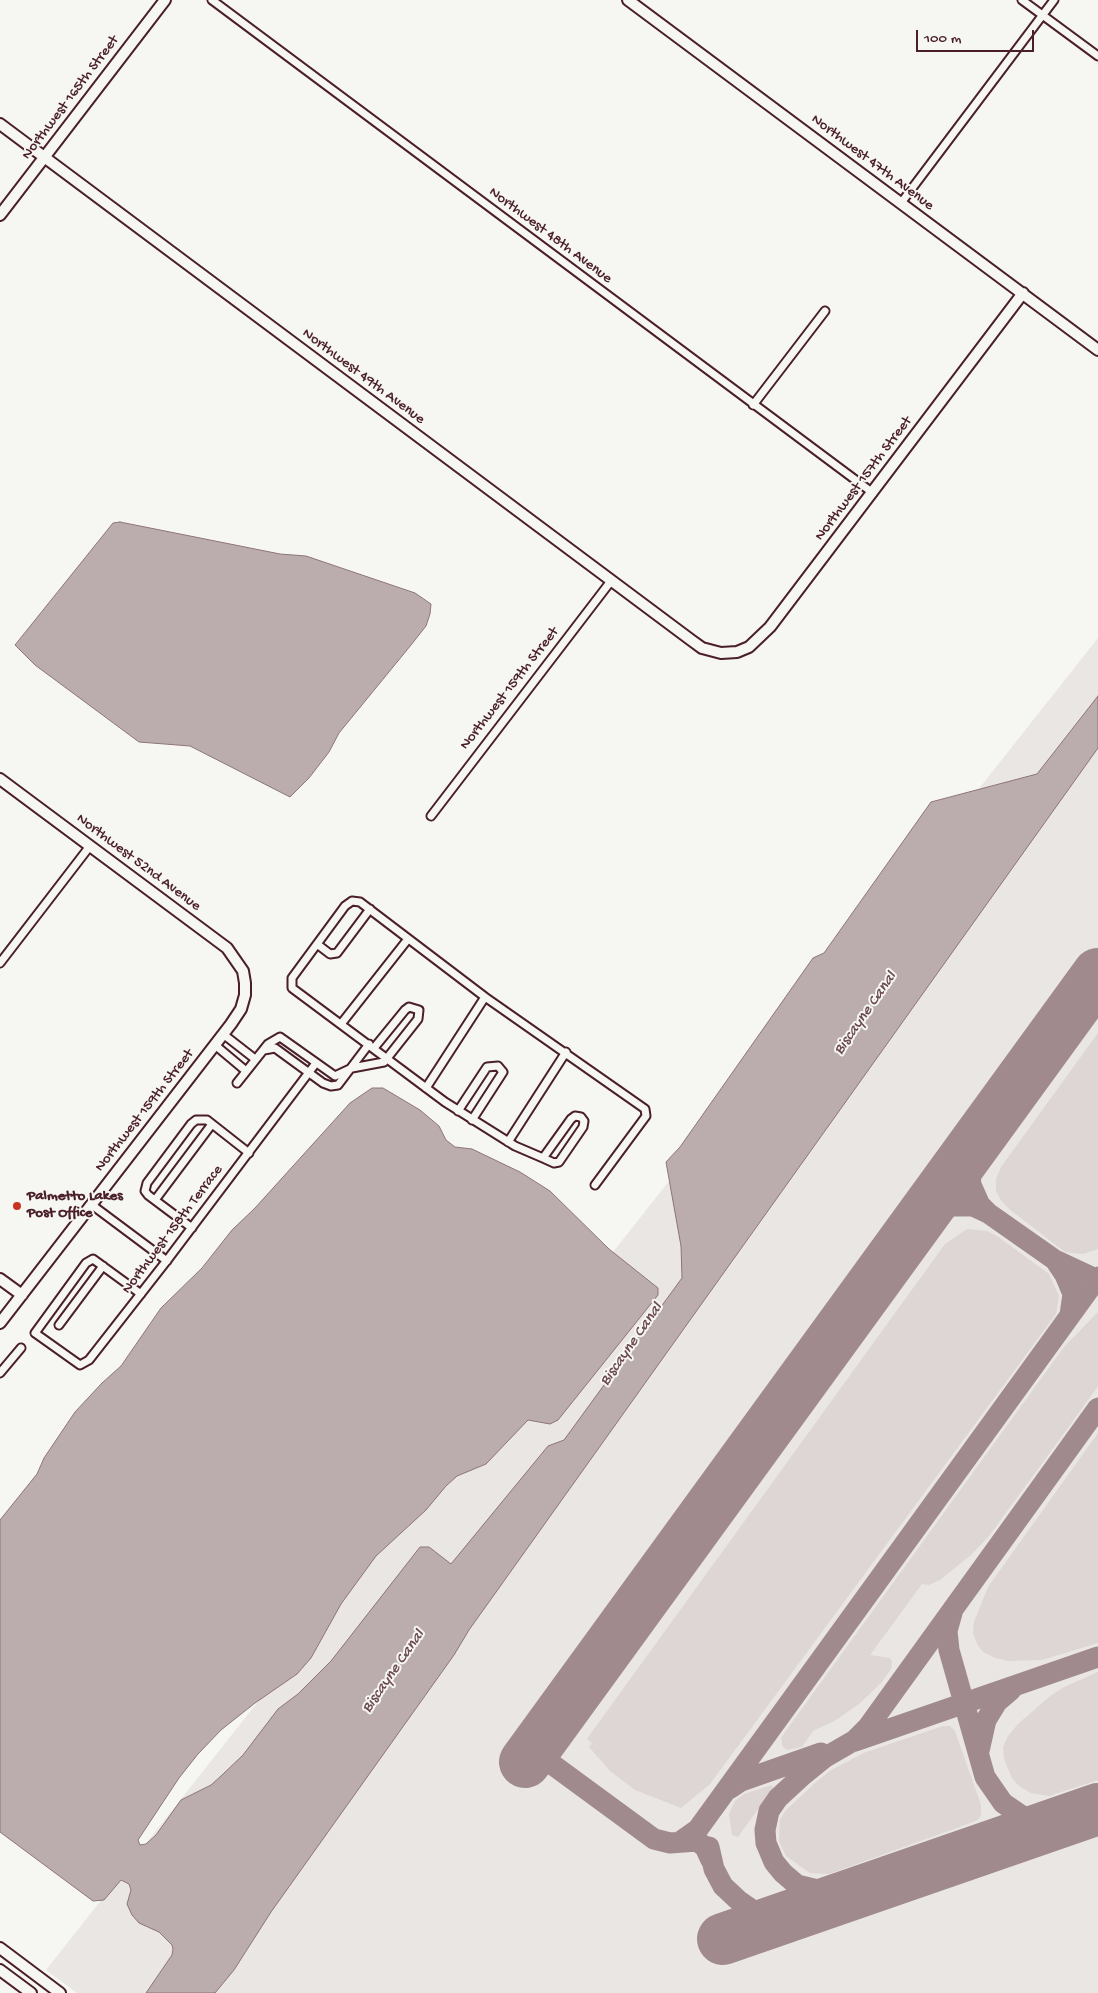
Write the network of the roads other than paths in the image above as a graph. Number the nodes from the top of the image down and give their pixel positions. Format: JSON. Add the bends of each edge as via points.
{"nodes":[{"id":1,"x":165,"y":0,"type":"edge"},
{"id":2,"x":212,"y":0,"type":"edge"},
{"id":3,"x":628,"y":0,"type":"edge"},
{"id":4,"x":1022,"y":0,"type":"edge"},
{"id":5,"x":1054,"y":0,"type":"edge"},
{"id":6,"x":1042,"y":15,"type":"junction"},
{"id":7,"x":1098,"y":56,"type":"edge"},
{"id":8,"x":0,"y":124,"type":"edge"},
{"id":9,"x":44,"y":157,"type":"junction"},
{"id":10,"x":901,"y":203,"type":"junction"},
{"id":11,"x":0,"y":215,"type":"edge"},
{"id":12,"x":1023,"y":293,"type":"junction"},
{"id":13,"x":825,"y":311,"type":"dead end"},
{"id":14,"x":1098,"y":350,"type":"edge"},
{"id":15,"x":753,"y":405,"type":"junction"},
{"id":16,"x":873,"y":493,"type":"junction"},
{"id":17,"x":611,"y":581,"type":"junction"},
{"id":18,"x":710,"y":651,"type":"joint"},
{"id":19,"x":0,"y":779,"type":"edge"},
{"id":20,"x":431,"y":816,"type":"dead end"},
{"id":21,"x":90,"y":846,"type":"junction"},
{"id":22,"x":370,"y":909,"type":"junction"},
{"id":23,"x":408,"y":939,"type":"junction"},
{"id":24,"x":317,"y":944,"type":"junction"},
{"id":25,"x":0,"y":963,"type":"edge"},
{"id":26,"x":245,"y":983,"type":"joint"},
{"id":27,"x":485,"y":997,"type":"junction"},
{"id":28,"x":341,"y":1024,"type":"junction"},
{"id":29,"x":223,"y":1034,"type":"junction"},
{"id":30,"x":215,"y":1045,"type":"junction"},
{"id":31,"x":372,"y":1046,"type":"junction"},
{"id":32,"x":264,"y":1050,"type":"junction"},
{"id":33,"x":566,"y":1052,"type":"junction"},
{"id":34,"x":255,"y":1059,"type":"junction"},
{"id":35,"x":388,"y":1059,"type":"junction"},
{"id":36,"x":316,"y":1063,"type":"junction"},
{"id":37,"x":352,"y":1068,"type":"junction"},
{"id":38,"x":246,"y":1070,"type":"junction"},
{"id":39,"x":309,"y":1072,"type":"junction"},
{"id":40,"x":237,"y":1083,"type":"dead end"},
{"id":41,"x":426,"y":1088,"type":"junction"},
{"id":42,"x":458,"y":1111,"type":"junction"},
{"id":43,"x":472,"y":1120,"type":"junction"},
{"id":44,"x":212,"y":1124,"type":"junction"},
{"id":45,"x":508,"y":1142,"type":"junction"},
{"id":46,"x":249,"y":1152,"type":"junction"},
{"id":47,"x":543,"y":1158,"type":"junction"},
{"id":48,"x":595,"y":1185,"type":"dead end"},
{"id":49,"x":155,"y":1200,"type":"junction"},
{"id":50,"x":92,"y":1205,"type":"junction"},
{"id":51,"x":192,"y":1228,"type":"junction"},
{"id":52,"x":167,"y":1260,"type":"junction"},
{"id":53,"x":103,"y":1266,"type":"junction"},
{"id":54,"x":0,"y":1279,"type":"edge"},
{"id":55,"x":141,"y":1294,"type":"junction"},
{"id":56,"x":22,"y":1296,"type":"junction"},
{"id":57,"x":0,"y":1323,"type":"edge"},
{"id":58,"x":59,"y":1325,"type":"dead end"},
{"id":59,"x":21,"y":1348,"type":"dead end"},
{"id":60,"x":0,"y":1373,"type":"edge"},
{"id":61,"x":0,"y":1948,"type":"edge"},
{"id":62,"x":0,"y":1970,"type":"edge"},
{"id":63,"x":31,"y":1993,"type":"edge"},
{"id":64,"x":60,"y":1993,"type":"edge"}],
"edges":[{"from":1,"to":9,"type":"street","name":"Northwest 165th Street"},
{"from":2,"to":15,"type":"street","name":"Northwest 48th Avenue"},
{"from":3,"to":10,"type":"street","name":"Northwest 47th Avenue"},
{"from":4,"to":6,"type":"street"},
{"from":5,"to":6,"type":"street"},
{"from":6,"to":7,"type":"street"},
{"from":6,"to":10,"type":"street"},
{"from":8,"to":9,"type":"street","name":"Northwest 49th Avenue"},
{"from":9,"to":11,"type":"street","name":"Northwest 165th Street"},
{"from":9,"to":17,"type":"street","name":"Northwest 49th Avenue"},
{"from":10,"to":12,"type":"street","name":"Northwest 47th Avenue"},
{"from":12,"to":14,"type":"street","name":"Northwest 47th Avenue"},
{"from":12,"to":16,"type":"street","name":"Northwest 157th Street"},
{"from":13,"to":15,"type":"street"},
{"from":15,"to":16,"type":"street","name":"Northwest 48th Avenue"},
{"from":16,"to":18,"type":"street","name":"Northwest 157th Street","via":[[759,640],[737,652]]},
{"from":17,"to":18,"type":"street","name":"Northwest 49th Avenue"},
{"from":17,"to":20,"type":"street","name":"Northwest 159th Street"},
{"from":19,"to":21,"type":"street","name":"Northwest 52nd Avenue"},
{"from":21,"to":25,"type":"street"},
{"from":21,"to":26,"type":"street","name":"Northwest 52nd Avenue","via":[[227,948],[243,971]]},
{"from":22,"to":23,"type":"street"},
{"from":22,"to":24,"type":"street","via":[[352,901]]},
{"from":22,"to":24,"type":"street","via":[[337,953],[330,954]]},
{"from":23,"to":27,"type":"street"},
{"from":23,"to":28,"type":"street"},
{"from":24,"to":28,"type":"street","via":[[292,978],[292,988]]},
{"from":26,"to":29,"type":"street","name":"Northwest 159th Street","via":[[241,1009]]},
{"from":27,"to":33,"type":"street"},
{"from":27,"to":41,"type":"street"},
{"from":28,"to":31,"type":"street"},
{"from":29,"to":30,"type":"street","name":"Northwest 159th Street"},
{"from":29,"to":34,"type":"street"},
{"from":30,"to":38,"type":"street"},
{"from":30,"to":50,"type":"street","name":"Northwest 159th Street"},
{"from":31,"to":35,"type":"street"},
{"from":31,"to":35,"type":"street","via":[[405,1010],[409,1007],[419,1010],[418,1019]]},
{"from":31,"to":37,"type":"street"},
{"from":32,"to":34,"type":"street"},
{"from":32,"to":36,"type":"street","via":[[273,1039],[282,1037]]},
{"from":32,"to":39,"type":"street","via":[[275,1048]]},
{"from":33,"to":45,"type":"street"},
{"from":33,"to":48,"type":"street","via":[[645,1109],[646,1116]]},
{"from":34,"to":38,"type":"street"},
{"from":35,"to":37,"type":"street"},
{"from":35,"to":41,"type":"street"},
{"from":36,"to":37,"type":"street","via":[[335,1076]]},
{"from":36,"to":39,"type":"street","name":"Northwest 158th Terrace"},
{"from":37,"to":39,"type":"street","via":[[338,1085],[331,1086]]},
{"from":38,"to":40,"type":"street"},
{"from":39,"to":46,"type":"street","name":"Northwest 158th Terrace"},
{"from":41,"to":42,"type":"street"},
{"from":42,"to":43,"type":"street"},
{"from":42,"to":43,"type":"street","via":[[487,1067],[498,1066],[502,1072]]},
{"from":43,"to":45,"type":"street"},
{"from":44,"to":46,"type":"street"},
{"from":44,"to":49,"type":"street"},
{"from":44,"to":49,"type":"street","via":[[202,1119],[191,1124],[145,1187],[148,1196]]},
{"from":45,"to":47,"type":"street"},
{"from":46,"to":51,"type":"street","name":"Northwest 158th Terrace"},
{"from":47,"to":47,"type":"street","via":[[559,1162],[583,1127],[581,1117],[571,1118]]},
{"from":49,"to":51,"type":"street"},
{"from":50,"to":52,"type":"street"},
{"from":50,"to":56,"type":"street","name":"Northwest 159th Street"},
{"from":51,"to":52,"type":"street","name":"Northwest 158th Terrace"},
{"from":52,"to":55,"type":"street","name":"Northwest 158th Terrace"},
{"from":53,"to":55,"type":"street"},
{"from":53,"to":55,"type":"street","name":"Northwest 158th Terrace","via":[[93,1259],[86,1263],[35,1333],[80,1365],[84,1364]]},
{"from":53,"to":58,"type":"street"},
{"from":54,"to":56,"type":"street"},
{"from":56,"to":57,"type":"street","name":"Northwest 159th Street"},
{"from":59,"to":60,"type":"street"},
{"from":61,"to":64,"type":"street"},
{"from":62,"to":63,"type":"street"}]}
